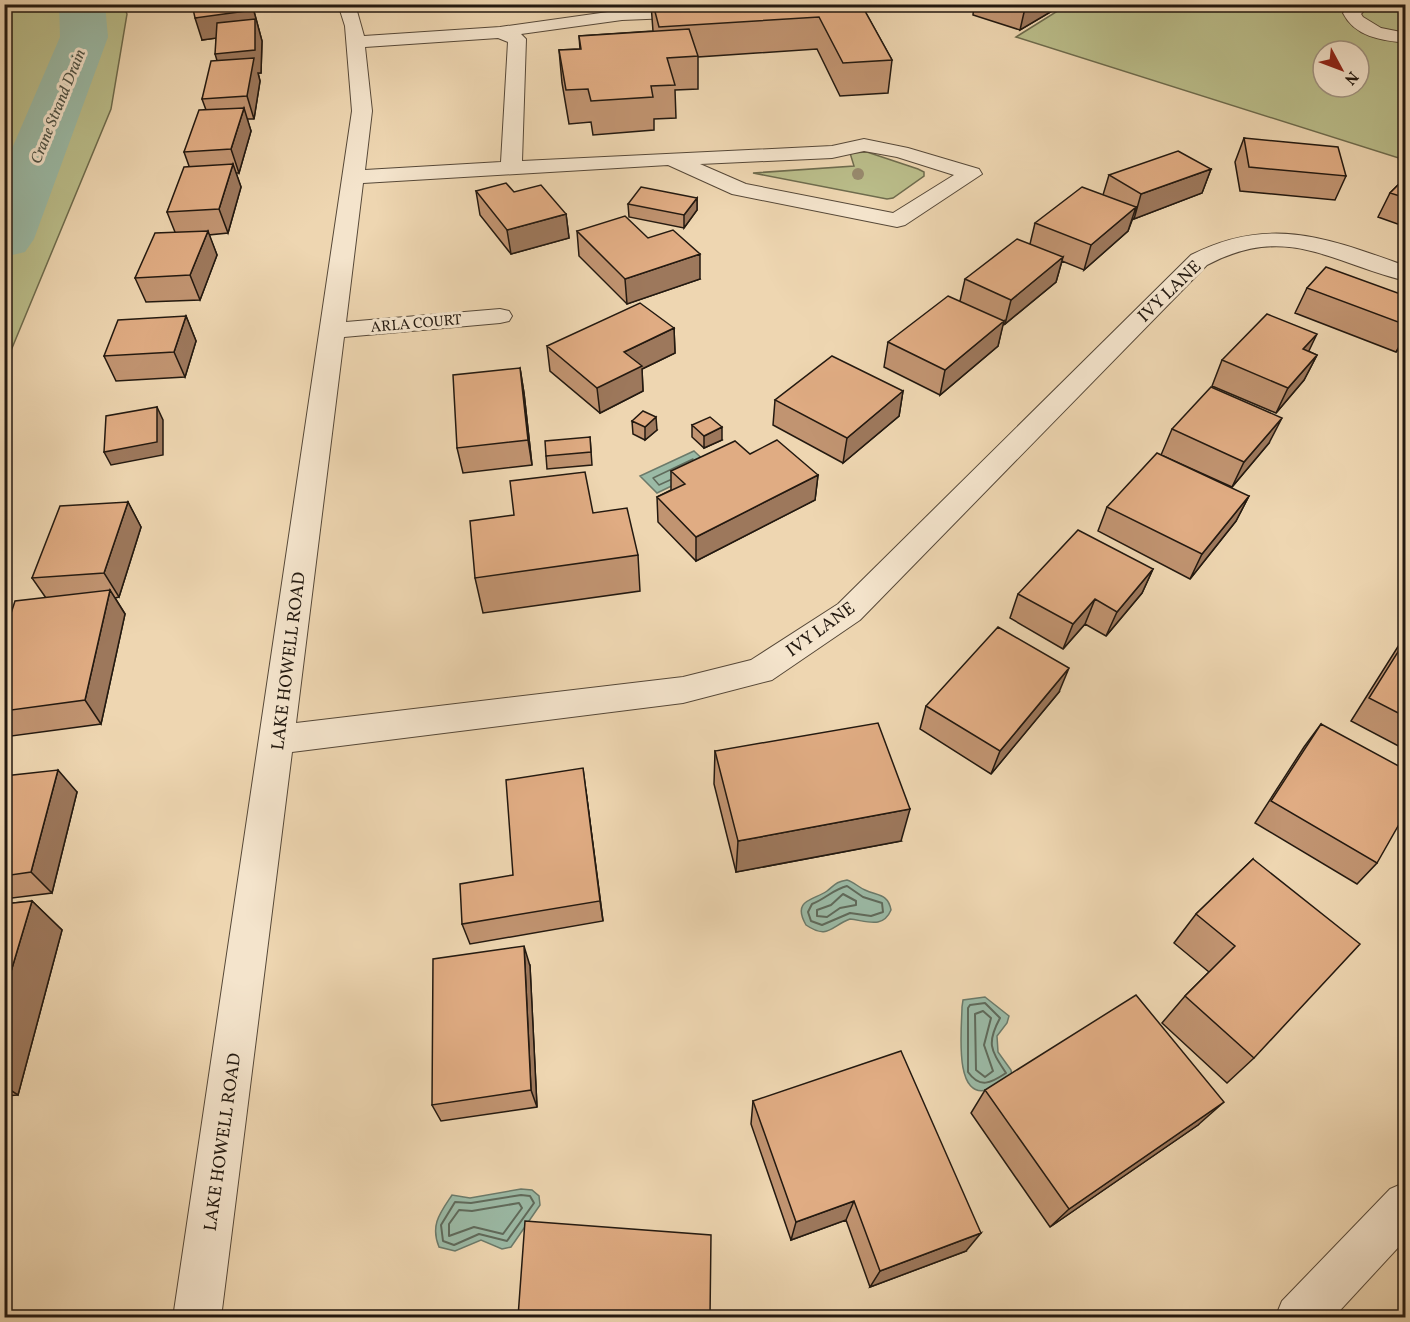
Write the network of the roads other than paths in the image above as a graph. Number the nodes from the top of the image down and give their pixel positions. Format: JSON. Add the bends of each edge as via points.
{"nodes":[{"id":1,"x":346,"y":4,"type":"edge"},
{"id":2,"x":1362,"y":4,"type":"edge"},
{"id":3,"x":714,"y":11,"type":"edge"},
{"id":4,"x":501,"y":32,"type":"junction"},
{"id":5,"x":1406,"y":38,"type":"edge"},
{"id":6,"x":356,"y":42,"type":"junction"},
{"id":7,"x":671,"y":159,"type":"junction"},
{"id":8,"x":511,"y":168,"type":"junction"},
{"id":9,"x":353,"y":177,"type":"junction"},
{"id":10,"x":1406,"y":274,"type":"edge"},
{"id":11,"x":500,"y":316,"type":"dead end"},
{"id":12,"x":331,"y":331,"type":"junction"},
{"id":13,"x":278,"y":739,"type":"junction"},
{"id":14,"x":1406,"y":1205,"type":"edge"},
{"id":15,"x":197,"y":1317,"type":"edge"},
{"id":16,"x":1299,"y":1317,"type":"edge"}],
"edges":[{"from":1,"to":6,"type":"street","name":"LAKE HOWELL ROAD"},
{"from":2,"to":5,"type":"street","via":[[1352,13],[1357,22],[1380,33]]},
{"from":3,"to":4,"type":"street","via":[[622,15]]},
{"from":4,"to":6,"type":"street"},
{"from":4,"to":8,"type":"street","via":[[518,39]]},
{"from":6,"to":9,"type":"street","name":"LAKE HOWELL ROAD","via":[[362,111]]},
{"from":7,"to":7,"type":"street","via":[[740,189],[897,220],[971,174],[864,145],[832,152]]},
{"from":7,"to":8,"type":"street"},
{"from":8,"to":9,"type":"street"},
{"from":9,"to":12,"type":"street","name":"LAKE HOWELL ROAD"},
{"from":10,"to":13,"type":"street","name":"IVY LANE","via":[[1300,240],[1261,237],[1219,247],[1199,260],[849,612],[760,671],[683,690]]},
{"from":11,"to":12,"type":"street","name":"ARLA COURT"},
{"from":12,"to":13,"type":"street","name":"LAKE HOWELL ROAD"},
{"from":13,"to":15,"type":"street","name":"LAKE HOWELL ROAD"},
{"from":14,"to":16,"type":"street"}]}
